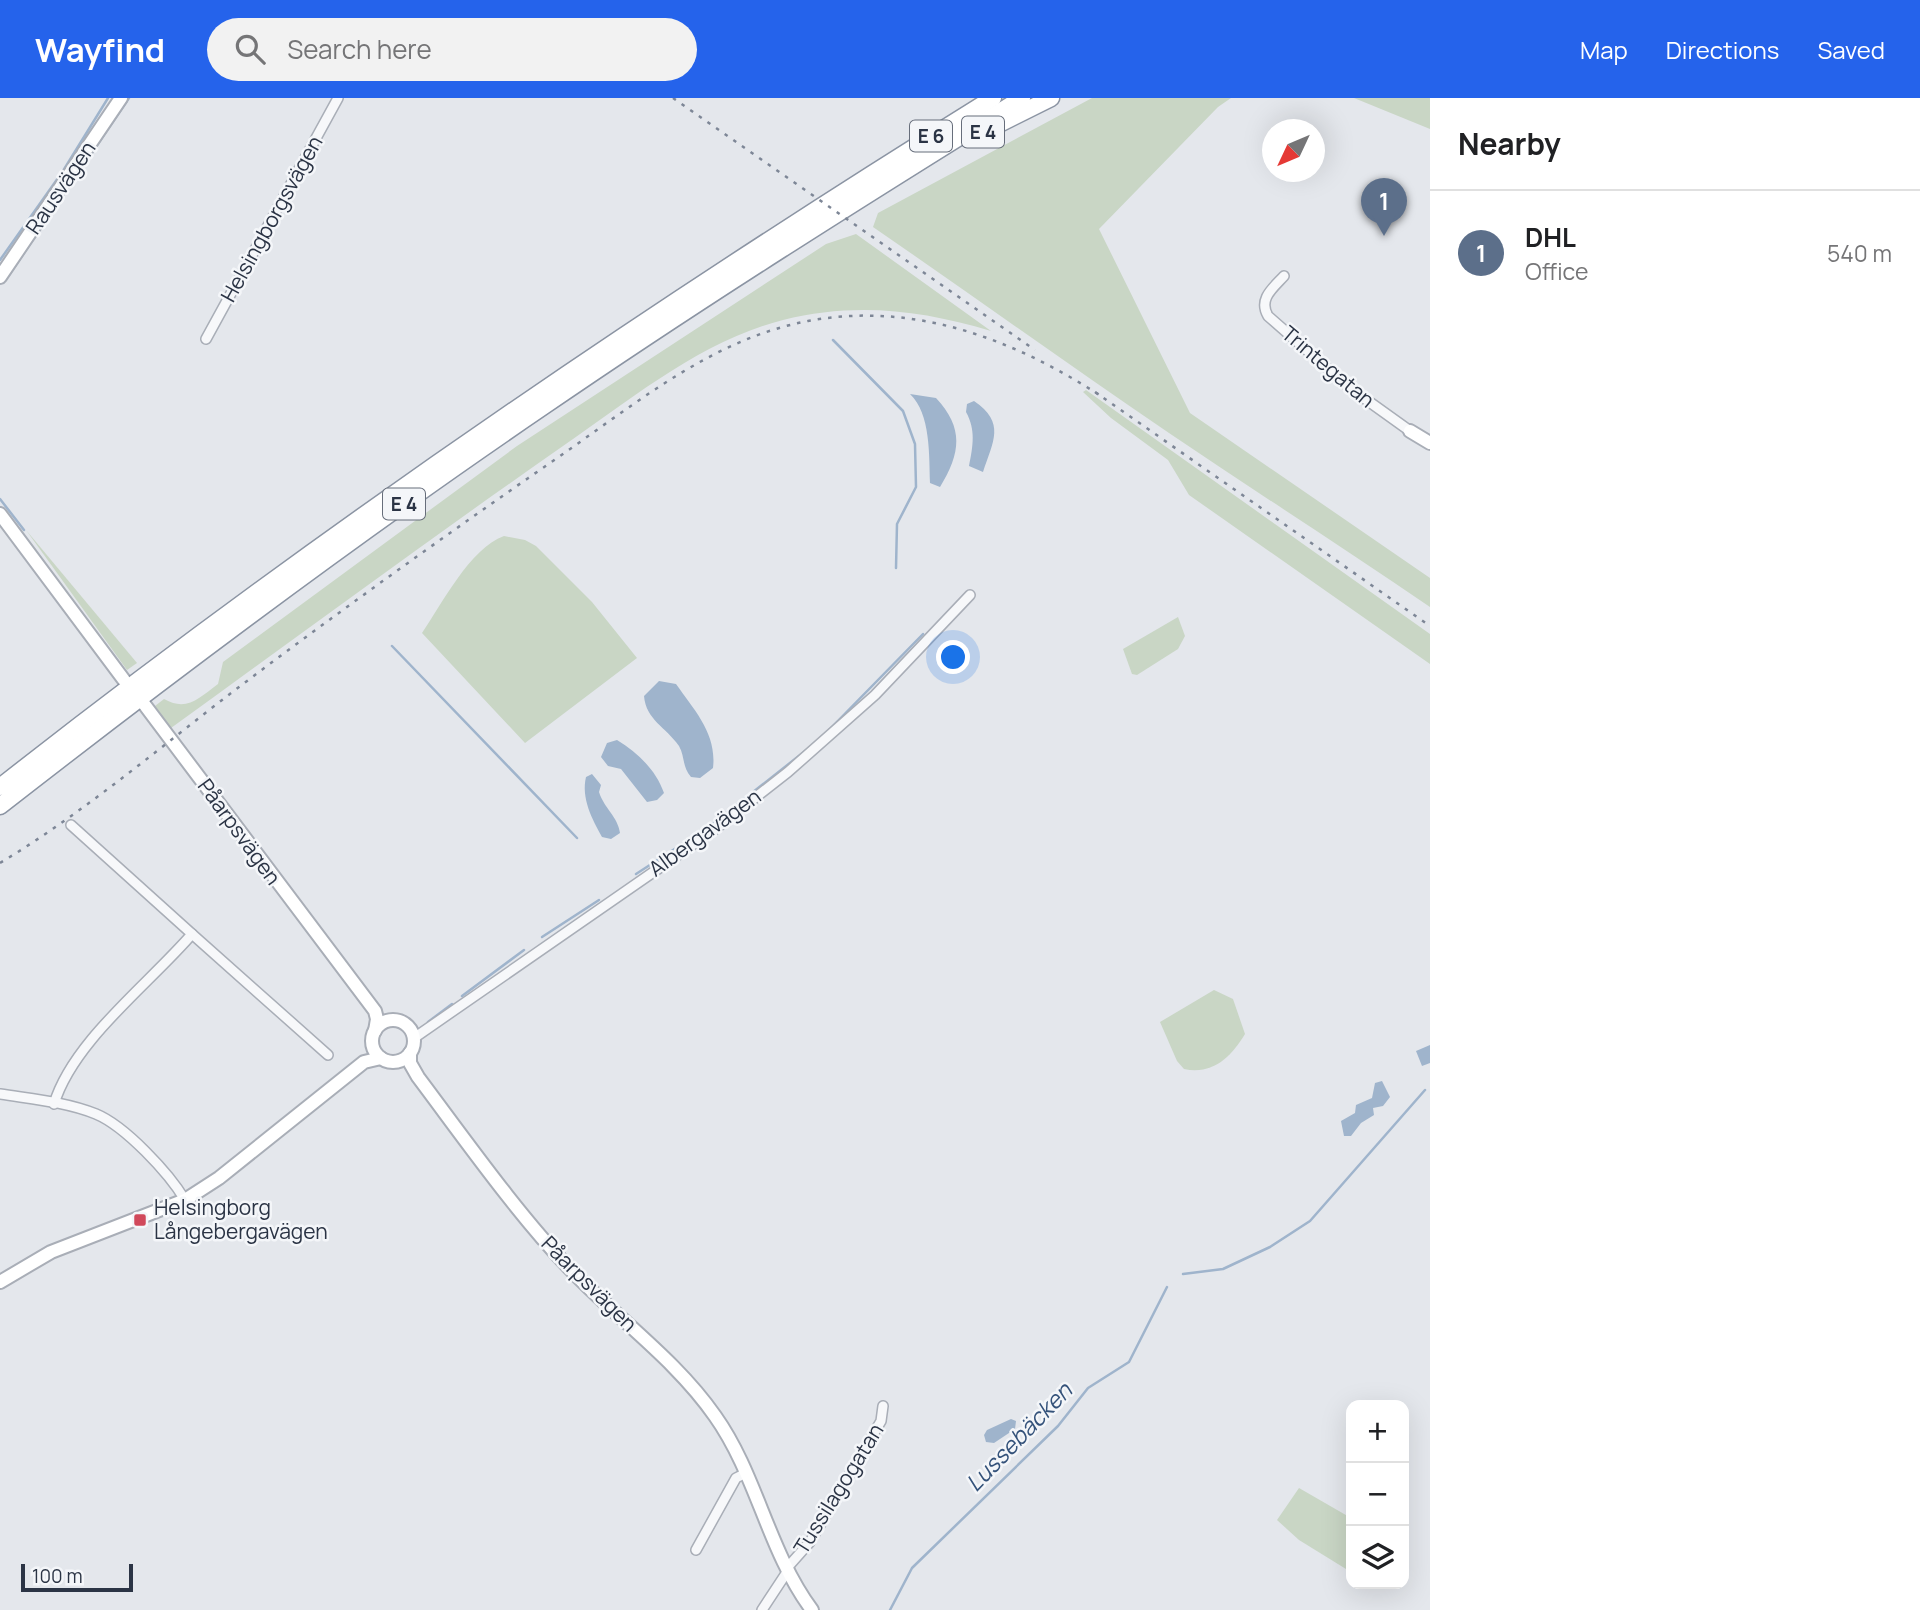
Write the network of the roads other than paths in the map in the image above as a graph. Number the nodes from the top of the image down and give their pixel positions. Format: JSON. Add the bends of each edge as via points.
{"nodes":[{"id":1,"x":121,"y":98,"type":"edge"},
{"id":2,"x":338,"y":98,"type":"edge"},
{"id":3,"x":973,"y":98,"type":"edge"},
{"id":4,"x":993,"y":98,"type":"edge"},
{"id":5,"x":1022,"y":98,"type":"edge"},
{"id":6,"x":1051,"y":98,"type":"edge"},
{"id":7,"x":914,"y":165,"type":"junction"},
{"id":8,"x":870,"y":175,"type":"junction"},
{"id":9,"x":1284,"y":276,"type":"dead end"},
{"id":10,"x":0,"y":277,"type":"edge"},
{"id":11,"x":206,"y":339,"type":"dead end"},
{"id":12,"x":1410,"y":431,"type":"joint"},
{"id":13,"x":1430,"y":443,"type":"edge"},
{"id":14,"x":0,"y":514,"type":"edge"},
{"id":15,"x":970,"y":595,"type":"dead end"},
{"id":16,"x":124,"y":680,"type":"dead end"},
{"id":17,"x":144,"y":704,"type":"dead end"},
{"id":18,"x":0,"y":786,"type":"edge"},
{"id":19,"x":0,"y":806,"type":"edge"},
{"id":20,"x":71,"y":825,"type":"dead end"},
{"id":21,"x":192,"y":934,"type":"junction"},
{"id":22,"x":362,"y":993,"type":"junction"},
{"id":23,"x":401,"y":1022,"type":"junction"},
{"id":24,"x":374,"y":1033,"type":"junction"},
{"id":25,"x":414,"y":1038,"type":"junction"},
{"id":26,"x":410,"y":1053,"type":"junction"},
{"id":27,"x":328,"y":1055,"type":"dead end"},
{"id":28,"x":385,"y":1060,"type":"junction"},
{"id":29,"x":336,"y":1085,"type":"junction"},
{"id":30,"x":0,"y":1094,"type":"edge"},
{"id":31,"x":431,"y":1094,"type":"junction"},
{"id":32,"x":54,"y":1104,"type":"junction"},
{"id":33,"x":185,"y":1200,"type":"junction"},
{"id":34,"x":0,"y":1282,"type":"edge"},
{"id":35,"x":883,"y":1406,"type":"dead end"},
{"id":36,"x":746,"y":1473,"type":"junction"},
{"id":37,"x":696,"y":1550,"type":"dead end"},
{"id":38,"x":787,"y":1570,"type":"junction"},
{"id":39,"x":762,"y":1610,"type":"edge"},
{"id":40,"x":812,"y":1610,"type":"edge"}],
"edges":[{"from":1,"to":10,"type":"street","name":"Rausvägen"},
{"from":2,"to":11,"type":"street","name":"Helsingborgsvägen"},
{"from":3,"to":8,"type":"highway","number":"E 4"},
{"from":4,"to":8,"type":"highway","number":"E 6"},
{"from":5,"to":7,"type":"highway","number":"E 6"},
{"from":6,"to":7,"type":"highway","number":"E 4"},
{"from":7,"to":19,"type":"highway","number":"E 4","via":[[541,407],[304,576]]},
{"from":8,"to":18,"type":"highway","number":"E 4","via":[[604,347],[415,477]]},
{"from":9,"to":12,"type":"street","name":"Trintegatan","via":[[1266,298],[1268,316],[1350,388]]},
{"from":12,"to":13,"type":"street","name":"Trintegatan"},
{"from":14,"to":16,"type":"street"},
{"from":15,"to":25,"type":"street","name":"Albergavägen","via":[[875,695],[789,772],[714,830]]},
{"from":17,"to":22,"type":"street","name":"Påarpsvägen"},
{"from":20,"to":21,"type":"street"},
{"from":21,"to":27,"type":"street"},
{"from":21,"to":32,"type":"street","via":[[79,1055],[61,1081]]},
{"from":22,"to":23,"type":"street","name":"Påarpsvägen"},
{"from":22,"to":24,"type":"street","name":"Påarpsvägen","via":[[376,1014]]},
{"from":23,"to":24,"type":"street","via":[[386,1021]]},
{"from":23,"to":25,"type":"street"},
{"from":24,"to":28,"type":"street","via":[[374,1050]]},
{"from":24,"to":29,"type":"street"},
{"from":25,"to":26,"type":"street"},
{"from":26,"to":28,"type":"street","via":[[401,1060]]},
{"from":26,"to":31,"type":"street","name":"Påarpsvägen","via":[[412,1068]]},
{"from":28,"to":29,"type":"street","via":[[367,1060]]},
{"from":28,"to":31,"type":"street","name":"Påarpsvägen"},
{"from":29,"to":33,"type":"street"},
{"from":30,"to":32,"type":"street"},
{"from":31,"to":36,"type":"street","name":"Påarpsvägen","via":[[552,1250],[701,1397]]},
{"from":32,"to":33,"type":"street","via":[[91,1112],[113,1124],[161,1168]]},
{"from":33,"to":34,"type":"street","via":[[51,1252]]},
{"from":35,"to":38,"type":"street","name":"Tussilagogatan","via":[[881,1421],[817,1530]]},
{"from":36,"to":37,"type":"street","via":[[736,1478]]},
{"from":36,"to":38,"type":"street","name":"Påarpsvägen"},
{"from":38,"to":39,"type":"street"},
{"from":38,"to":40,"type":"street","name":"Påarpsvägen"}]}
